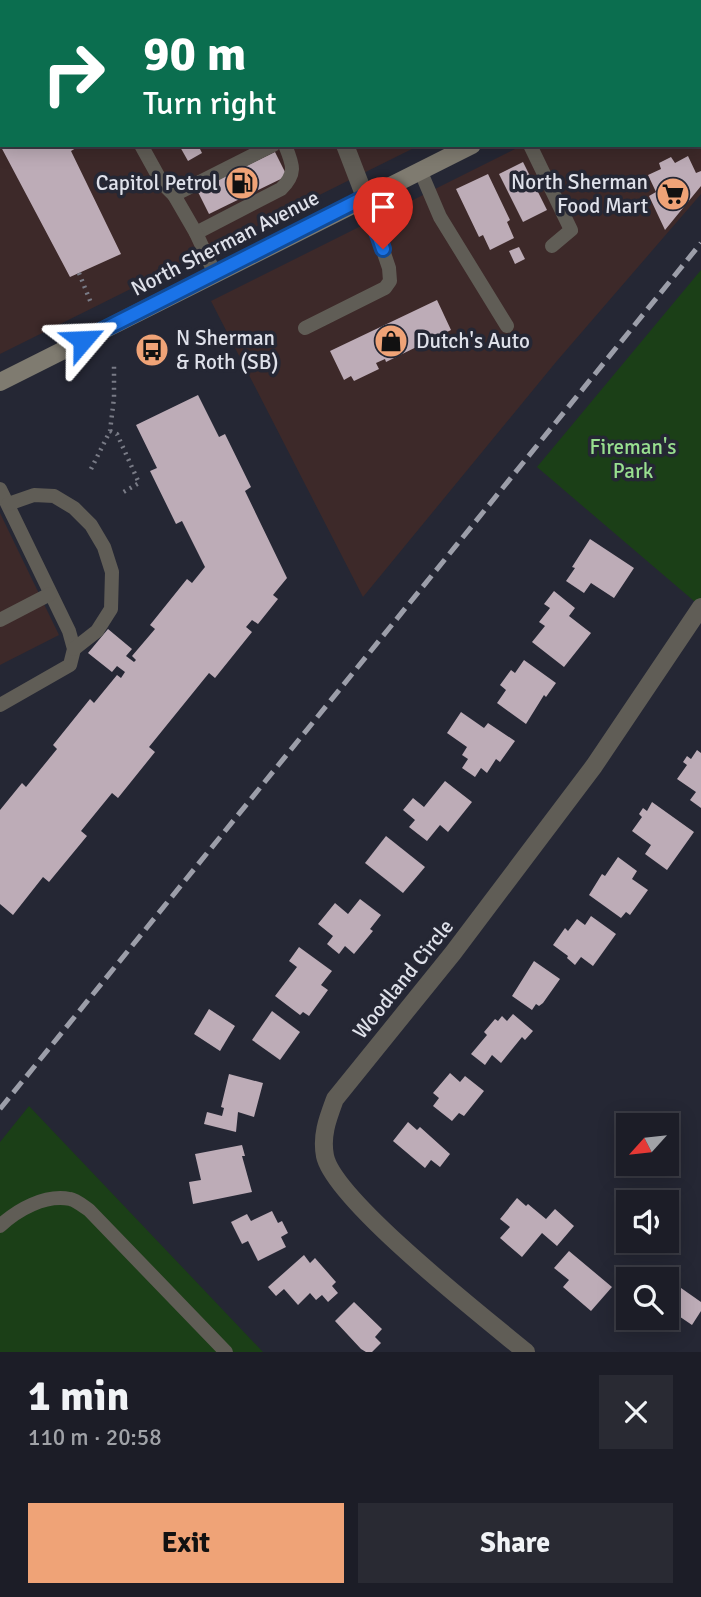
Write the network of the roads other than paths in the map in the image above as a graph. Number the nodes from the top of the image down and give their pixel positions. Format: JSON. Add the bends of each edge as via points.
{"nodes":[{"id":1,"x":142,"y":147,"type":"edge"},
{"id":2,"x":270,"y":147,"type":"edge"},
{"id":3,"x":286,"y":147,"type":"edge"},
{"id":4,"x":351,"y":147,"type":"edge"},
{"id":5,"x":468,"y":147,"type":"edge"},
{"id":6,"x":531,"y":147,"type":"edge"},
{"id":7,"x":420,"y":170,"type":"junction"},
{"id":8,"x":174,"y":195,"type":"junction"},
{"id":9,"x":365,"y":197,"type":"junction"},
{"id":10,"x":195,"y":233,"type":"junction"},
{"id":11,"x":552,"y":246,"type":"dead end"},
{"id":12,"x":215,"y":274,"type":"junction"},
{"id":13,"x":507,"y":326,"type":"dead end"},
{"id":14,"x":304,"y":328,"type":"dead end"},
{"id":15,"x":0,"y":382,"type":"edge"},
{"id":16,"x":0,"y":489,"type":"edge"},
{"id":17,"x":8,"y":504,"type":"junction"},
{"id":18,"x":50,"y":594,"type":"junction"},
{"id":19,"x":701,"y":607,"type":"edge"},
{"id":20,"x":0,"y":620,"type":"edge"},
{"id":21,"x":74,"y":649,"type":"junction"},
{"id":22,"x":0,"y":705,"type":"edge"},
{"id":23,"x":0,"y":1226,"type":"edge"},
{"id":24,"x":226,"y":1352,"type":"edge"},
{"id":25,"x":526,"y":1352,"type":"edge"}],
"edges":[{"from":1,"to":8,"type":"lane"},
{"from":2,"to":8,"type":"lane"},
{"from":3,"to":10,"type":"lane","via":[[293,165],[291,179],[281,189],[236,206]]},
{"from":4,"to":9,"type":"street"},
{"from":5,"to":7,"type":"street","name":"North Sherman Avenue"},
{"from":6,"to":11,"type":"lane","via":[[571,230]]},
{"from":7,"to":9,"type":"street","name":"North Sherman Avenue"},
{"from":7,"to":13,"type":"lane","via":[[440,216]]},
{"from":8,"to":10,"type":"lane"},
{"from":9,"to":12,"type":"street","name":"North Sherman Avenue"},
{"from":9,"to":14,"type":"lane","via":[[390,281],[385,288]]},
{"from":10,"to":12,"type":"lane"},
{"from":12,"to":15,"type":"street","name":"North Sherman Avenue"},
{"from":16,"to":17,"type":"lane"},
{"from":17,"to":18,"type":"lane"},
{"from":17,"to":21,"type":"lane","via":[[34,495],[54,496],[91,525],[104,547],[112,572],[111,609],[97,631]]},
{"from":18,"to":20,"type":"lane"},
{"from":18,"to":21,"type":"lane"},
{"from":19,"to":25,"type":"street","name":"Woodland Circle","via":[[594,766],[453,953],[335,1099],[326,1124],[326,1158],[345,1190],[428,1270]]},
{"from":21,"to":22,"type":"lane","via":[[70,665]]},
{"from":23,"to":24,"type":"lane","via":[[28,1207],[71,1199],[89,1210]]}]}
